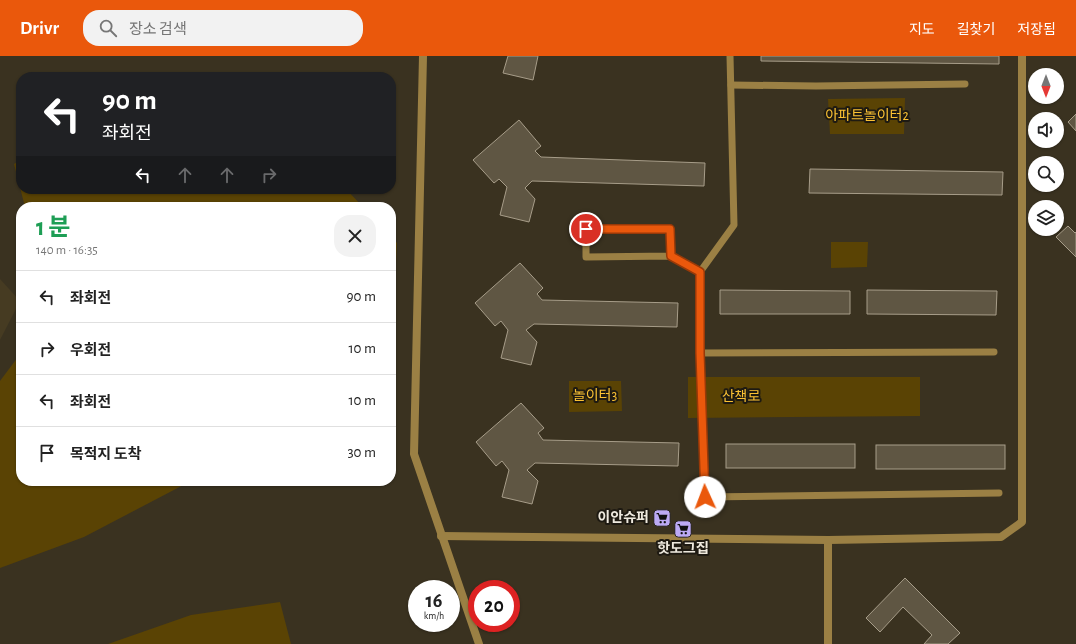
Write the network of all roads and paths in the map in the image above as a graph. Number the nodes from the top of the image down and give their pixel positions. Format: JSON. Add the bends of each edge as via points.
{"nodes":[{"id":1,"x":423,"y":56,"type":"edge"},
{"id":2,"x":730,"y":56,"type":"edge"},
{"id":3,"x":1022,"y":56,"type":"edge"},
{"id":4,"x":965,"y":84,"type":"dead end"},
{"id":5,"x":731,"y":85,"type":"junction"},
{"id":6,"x":671,"y":256,"type":"junction"},
{"id":7,"x":700,"y":272,"type":"junction"},
{"id":8,"x":994,"y":352,"type":"dead end"},
{"id":9,"x":700,"y":353,"type":"junction"},
{"id":10,"x":999,"y":493,"type":"dead end"},
{"id":11,"x":441,"y":536,"type":"junction"},
{"id":12,"x":828,"y":540,"type":"junction"},
{"id":13,"x":479,"y":644,"type":"edge"},
{"id":14,"x":828,"y":644,"type":"edge"}],
"edges":[{"from":1,"to":11,"type":"street","via":[[414,454]]},
{"from":2,"to":5,"type":"lane"},
{"from":3,"to":12,"type":"street","via":[[1022,522],[1001,536]]},
{"from":4,"to":5,"type":"lane"},
{"from":5,"to":7,"type":"lane","via":[[734,225]]},
{"from":6,"to":6,"type":"lane","via":[[586,257],[586,229],[670,229]]},
{"from":6,"to":7,"type":"lane"},
{"from":7,"to":9,"type":"lane"},
{"from":8,"to":9,"type":"lane"},
{"from":9,"to":10,"type":"lane","via":[[705,497]]},
{"from":11,"to":12,"type":"street"},
{"from":11,"to":13,"type":"street"},
{"from":12,"to":14,"type":"street"}]}
